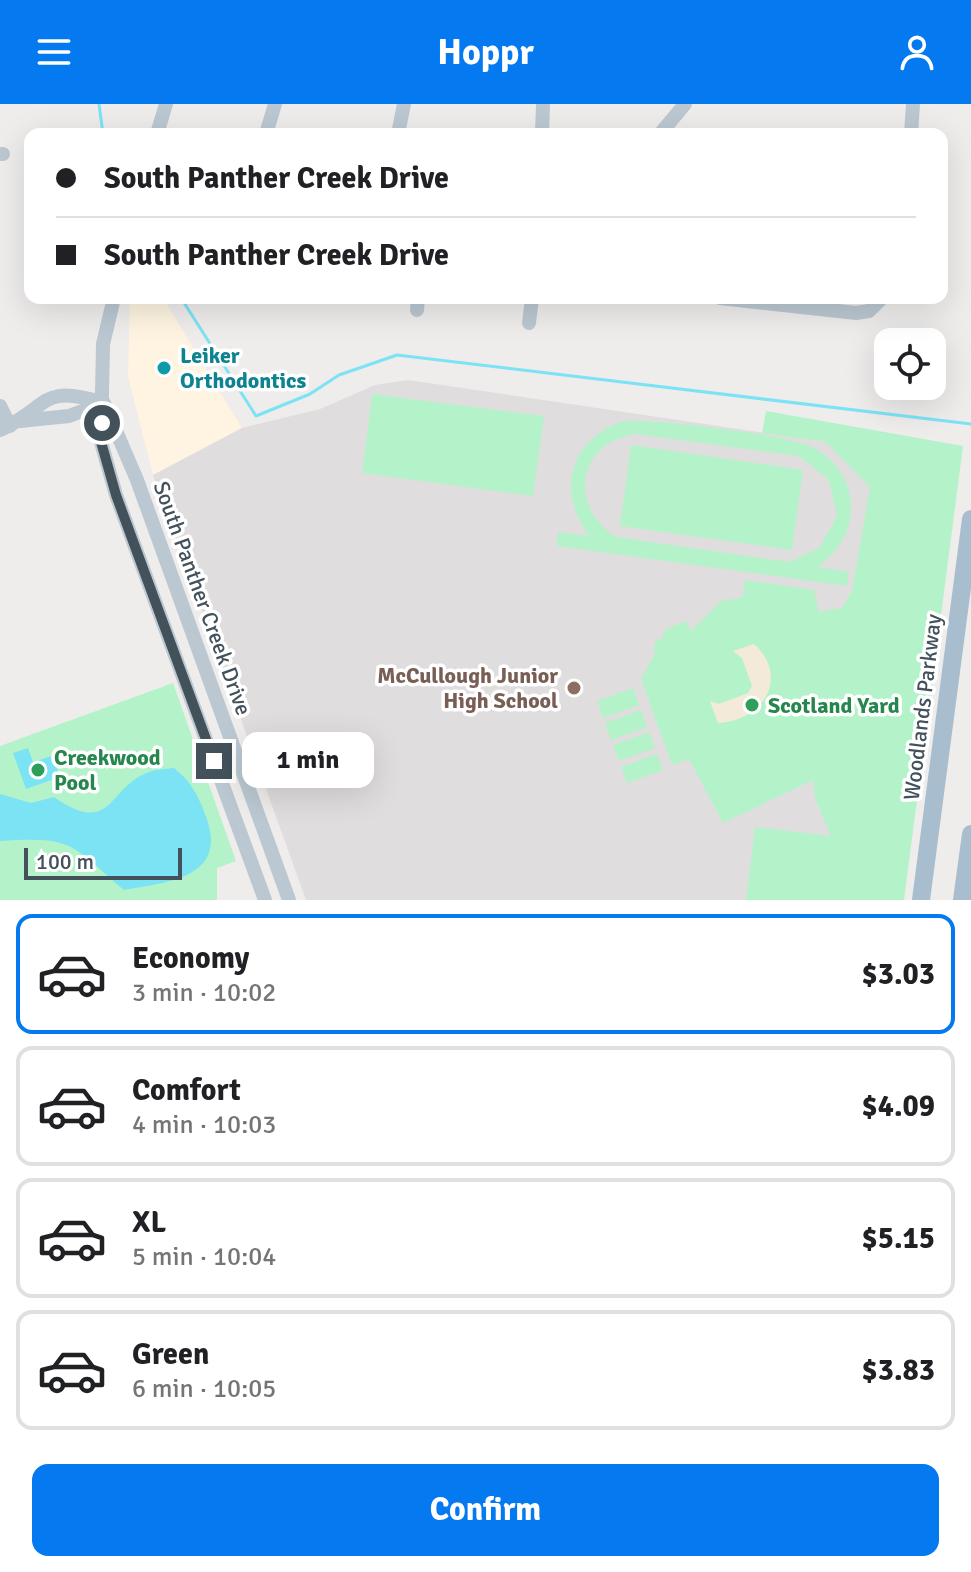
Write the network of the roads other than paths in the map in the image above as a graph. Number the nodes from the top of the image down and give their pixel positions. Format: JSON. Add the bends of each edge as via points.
{"nodes":[{"id":1,"x":166,"y":104,"type":"edge"},
{"id":2,"x":275,"y":104,"type":"edge"},
{"id":3,"x":404,"y":104,"type":"edge"},
{"id":4,"x":543,"y":104,"type":"edge"},
{"id":5,"x":685,"y":104,"type":"edge"},
{"id":6,"x":913,"y":104,"type":"edge"},
{"id":7,"x":159,"y":128,"type":"edge"},
{"id":8,"x":268,"y":128,"type":"edge"},
{"id":9,"x":399,"y":128,"type":"edge"},
{"id":10,"x":542,"y":128,"type":"edge"},
{"id":11,"x":665,"y":128,"type":"edge"},
{"id":12,"x":911,"y":128,"type":"edge"},
{"id":13,"x":113,"y":304,"type":"edge"},
{"id":14,"x":531,"y":304,"type":"edge"},
{"id":15,"x":771,"y":304,"type":"edge"},
{"id":16,"x":876,"y":304,"type":"edge"},
{"id":17,"x":529,"y":323,"type":"dead end"},
{"id":18,"x":104,"y":403,"type":"junction"},
{"id":19,"x":0,"y":406,"type":"edge"},
{"id":20,"x":10,"y":426,"type":"edge"},
{"id":21,"x":971,"y":519,"type":"edge"},
{"id":22,"x":971,"y":834,"type":"edge"},
{"id":23,"x":265,"y":900,"type":"edge"},
{"id":24,"x":289,"y":900,"type":"edge"},
{"id":25,"x":921,"y":900,"type":"edge"},
{"id":26,"x":962,"y":900,"type":"edge"}],
"edges":[{"from":1,"to":7,"type":"street"},
{"from":2,"to":8,"type":"street"},
{"from":3,"to":9,"type":"street"},
{"from":4,"to":10,"type":"street"},
{"from":5,"to":11,"type":"street"},
{"from":6,"to":12,"type":"street"},
{"from":13,"to":18,"type":"street","name":"South Panther Creek Drive","via":[[103,344]]},
{"from":14,"to":17,"type":"street"},
{"from":15,"to":16,"type":"street","via":[[840,312],[869,311]]},
{"from":18,"to":20,"type":"street","via":[[69,416]]},
{"from":18,"to":20,"type":"street","via":[[70,393],[41,400]]},
{"from":18,"to":23,"type":"street","name":"South Panther Creek Drive","via":[[101,442],[116,495]]},
{"from":18,"to":24,"type":"street","name":"South Panther Creek Drive","via":[[137,480]]},
{"from":19,"to":20,"type":"street"},
{"from":21,"to":25,"type":"main road","name":"Woodlands Parkway"},
{"from":22,"to":26,"type":"main road"}]}
